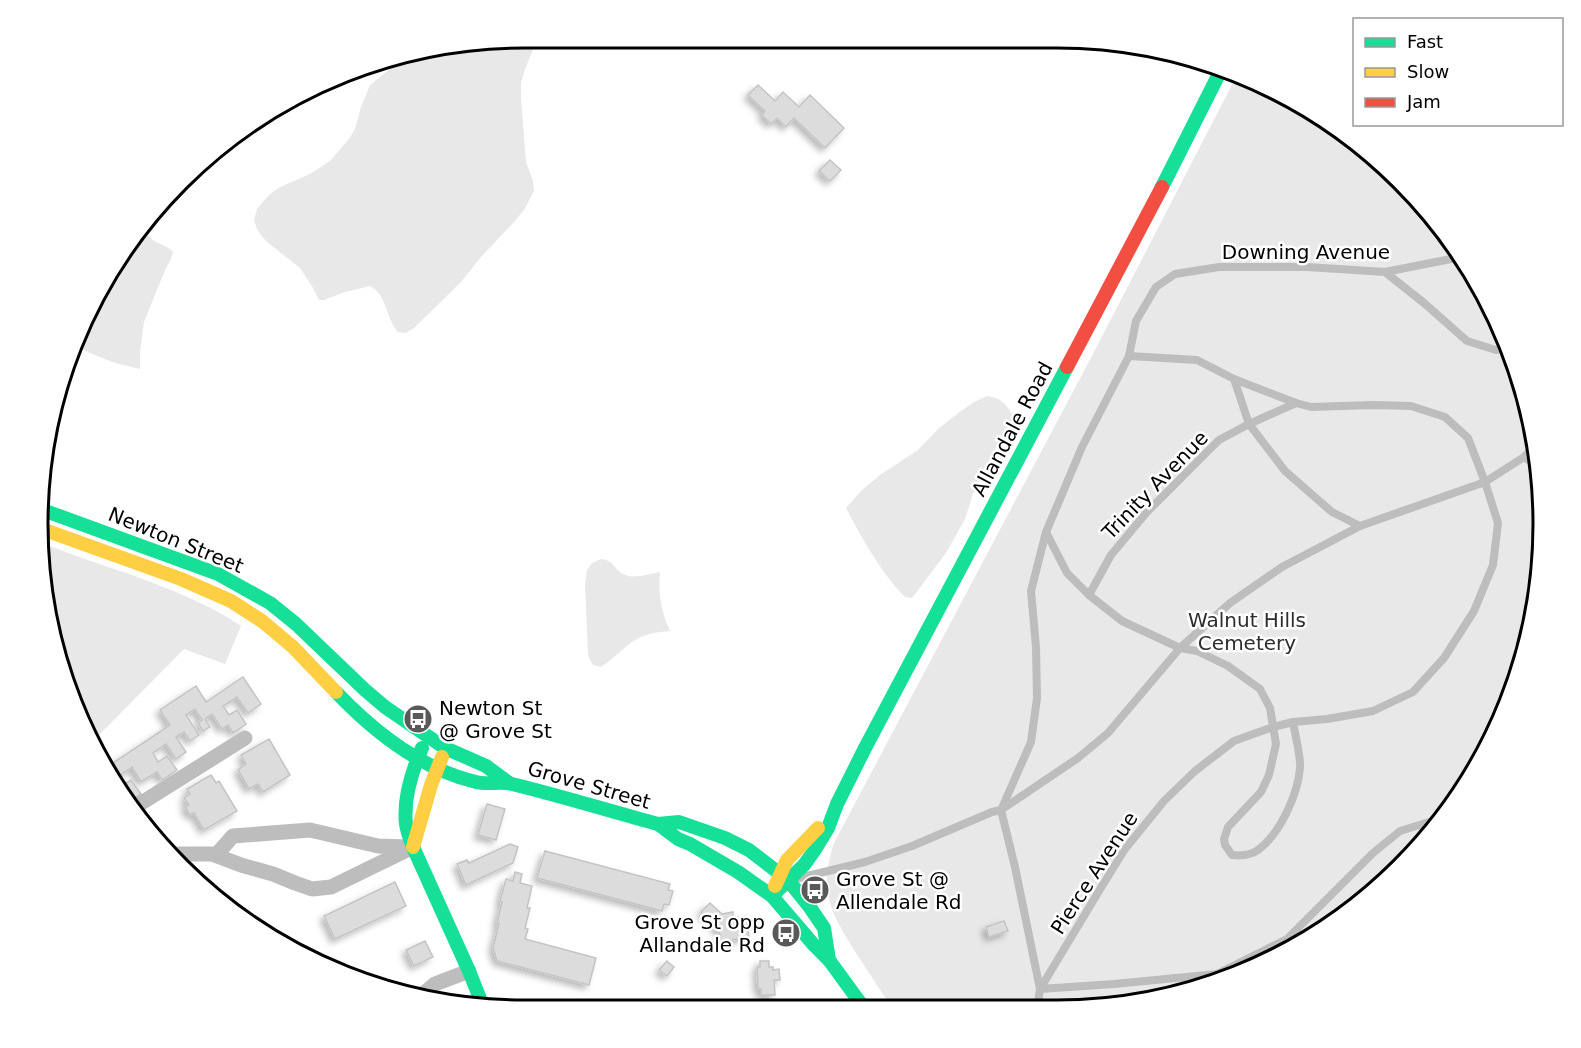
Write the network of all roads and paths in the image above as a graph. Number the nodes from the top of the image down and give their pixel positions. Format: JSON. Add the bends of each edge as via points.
{"nodes":[{"id":1,"x":1218,"y":76,"type":"edge"},
{"id":2,"x":1452,"y":259,"type":"edge"},
{"id":3,"x":1385,"y":272,"type":"junction"},
{"id":4,"x":1500,"y":349,"type":"edge"},
{"id":5,"x":1129,"y":356,"type":"junction"},
{"id":6,"x":1234,"y":379,"type":"junction"},
{"id":7,"x":1296,"y":403,"type":"junction"},
{"id":8,"x":1249,"y":424,"type":"junction"},
{"id":9,"x":1528,"y":453,"type":"edge"},
{"id":10,"x":1524,"y":457,"type":"junction"},
{"id":11,"x":1529,"y":460,"type":"edge"},
{"id":12,"x":1485,"y":482,"type":"junction"},
{"id":13,"x":48,"y":512,"type":"edge"},
{"id":14,"x":1360,"y":526,"type":"junction"},
{"id":15,"x":48,"y":531,"type":"edge"},
{"id":16,"x":1046,"y":532,"type":"junction"},
{"id":17,"x":1089,"y":595,"type":"junction"},
{"id":18,"x":1180,"y":648,"type":"junction"},
{"id":19,"x":1293,"y":722,"type":"junction"},
{"id":20,"x":1273,"y":727,"type":"junction"},
{"id":21,"x":427,"y":737,"type":"junction"},
{"id":22,"x":245,"y":738,"type":"dead end"},
{"id":23,"x":445,"y":748,"type":"junction"},
{"id":24,"x":417,"y":758,"type":"junction"},
{"id":25,"x":436,"y":769,"type":"junction"},
{"id":26,"x":509,"y":783,"type":"junction"},
{"id":27,"x":139,"y":804,"type":"edge"},
{"id":28,"x":1001,"y":810,"type":"junction"},
{"id":29,"x":1428,"y":822,"type":"edge"},
{"id":30,"x":658,"y":824,"type":"junction"},
{"id":31,"x":696,"y":827,"type":"junction"},
{"id":32,"x":690,"y":844,"type":"junction"},
{"id":33,"x":413,"y":847,"type":"junction"},
{"id":34,"x":181,"y":854,"type":"edge"},
{"id":35,"x":216,"y":855,"type":"junction"},
{"id":36,"x":784,"y":877,"type":"junction"},
{"id":37,"x":772,"y":896,"type":"junction"},
{"id":38,"x":1287,"y":939,"type":"joint"},
{"id":39,"x":829,"y":960,"type":"junction"},
{"id":40,"x":1231,"y":967,"type":"edge"},
{"id":41,"x":469,"y":971,"type":"junction"},
{"id":42,"x":1211,"y":975,"type":"edge"},
{"id":43,"x":1040,"y":989,"type":"junction"},
{"id":44,"x":428,"y":990,"type":"edge"},
{"id":45,"x":480,"y":998,"type":"edge"},
{"id":46,"x":858,"y":1000,"type":"edge"},
{"id":47,"x":1038,"y":1000,"type":"edge"}],
"edges":[{"from":1,"to":36,"type":"main road","name":"Allandale Road","via":[[837,804],[821,826],[785,860]]},
{"from":2,"to":3,"type":"lane","name":"Downing Avenue"},
{"from":3,"to":4,"type":"lane","via":[[1467,341]]},
{"from":3,"to":5,"type":"lane","name":"Downing Avenue","via":[[1219,267],[1175,274],[1156,287],[1136,321]]},
{"from":5,"to":6,"type":"lane","name":"Pierce Avenue","via":[[1197,360]]},
{"from":5,"to":16,"type":"lane","name":"Downing Avenue","via":[[1082,447]]},
{"from":6,"to":7,"type":"lane","name":"Pierce Avenue"},
{"from":6,"to":8,"type":"lane"},
{"from":7,"to":8,"type":"lane","name":"Trinity Avenue"},
{"from":7,"to":12,"type":"lane","name":"Pierce Avenue","via":[[1311,407],[1411,406],[1445,417],[1468,438]]},
{"from":8,"to":14,"type":"lane","via":[[1285,471],[1332,512]]},
{"from":8,"to":17,"type":"lane","name":"Trinity Avenue","via":[[1219,440],[1147,512],[1111,555]]},
{"from":9,"to":10,"type":"lane"},
{"from":10,"to":11,"type":"lane"},
{"from":10,"to":12,"type":"lane"},
{"from":12,"to":14,"type":"lane"},
{"from":12,"to":19,"type":"lane","name":"Pierce Avenue","via":[[1498,523],[1493,565],[1474,611],[1444,658],[1413,692],[1373,711]]},
{"from":13,"to":21,"type":"main road","name":"Newton Street","via":[[218,574],[270,603],[384,707]]},
{"from":14,"to":18,"type":"lane","via":[[1273,573],[1230,603]]},
{"from":15,"to":24,"type":"main road","name":"Newton Street","via":[[159,570],[244,609],[287,641],[356,713]]},
{"from":16,"to":17,"type":"lane","via":[[1067,573]]},
{"from":16,"to":28,"type":"lane","name":"Downing Avenue","via":[[1031,591],[1037,698],[1031,742]]},
{"from":17,"to":18,"type":"lane","via":[[1122,621]]},
{"from":18,"to":20,"type":"lane","via":[[1197,651],[1228,666],[1260,689],[1270,708]]},
{"from":18,"to":28,"type":"lane","via":[[1108,733]]},
{"from":19,"to":20,"type":"lane","name":"Pierce Avenue"},
{"from":19,"to":20,"type":"lane","via":[[1300,767],[1284,817],[1257,851],[1232,855],[1224,839],[1228,827],[1261,792],[1269,775],[1276,744]]},
{"from":20,"to":43,"type":"lane","name":"Pierce Avenue","via":[[1234,741],[1164,801],[1125,849]]},
{"from":21,"to":23,"type":"main road","name":"Newton Street"},
{"from":21,"to":24,"type":"main road"},
{"from":22,"to":27,"type":"street"},
{"from":23,"to":25,"type":"main road"},
{"from":23,"to":26,"type":"main road","name":"Grove Street","via":[[486,766]]},
{"from":24,"to":25,"type":"main road","name":"Newton Street"},
{"from":24,"to":33,"type":"main road","via":[[405,807]]},
{"from":25,"to":26,"type":"main road","name":"Grove Street","via":[[478,783]]},
{"from":25,"to":33,"type":"main road"},
{"from":26,"to":30,"type":"main road","name":"Grove Street"},
{"from":28,"to":36,"type":"lane","via":[[866,862]]},
{"from":28,"to":43,"type":"lane"},
{"from":29,"to":38,"type":"lane","via":[[1400,831],[1373,853]]},
{"from":30,"to":31,"type":"main road","name":"Grove Street","via":[[679,822]]},
{"from":30,"to":32,"type":"main road","name":"Grove Street"},
{"from":31,"to":32,"type":"lane"},
{"from":31,"to":36,"type":"main road","name":"Grove Street","via":[[748,850]]},
{"from":32,"to":37,"type":"main road","name":"Grove Street"},
{"from":33,"to":35,"type":"street","via":[[378,846],[310,830],[233,836]]},
{"from":33,"to":35,"type":"street","via":[[331,887],[312,889]]},
{"from":33,"to":41,"type":"main road"},
{"from":34,"to":35,"type":"street"},
{"from":36,"to":37,"type":"main road","name":"Allandale Road"},
{"from":36,"to":39,"type":"main road","name":"Grove Street","via":[[824,928]]},
{"from":37,"to":39,"type":"main road","name":"Grove Street"},
{"from":38,"to":40,"type":"lane"},
{"from":39,"to":46,"type":"main road","name":"Grove Street"},
{"from":41,"to":44,"type":"street"},
{"from":41,"to":45,"type":"main road"},
{"from":42,"to":43,"type":"lane"},
{"from":43,"to":47,"type":"lane","name":"Pierce Avenue"}]}
